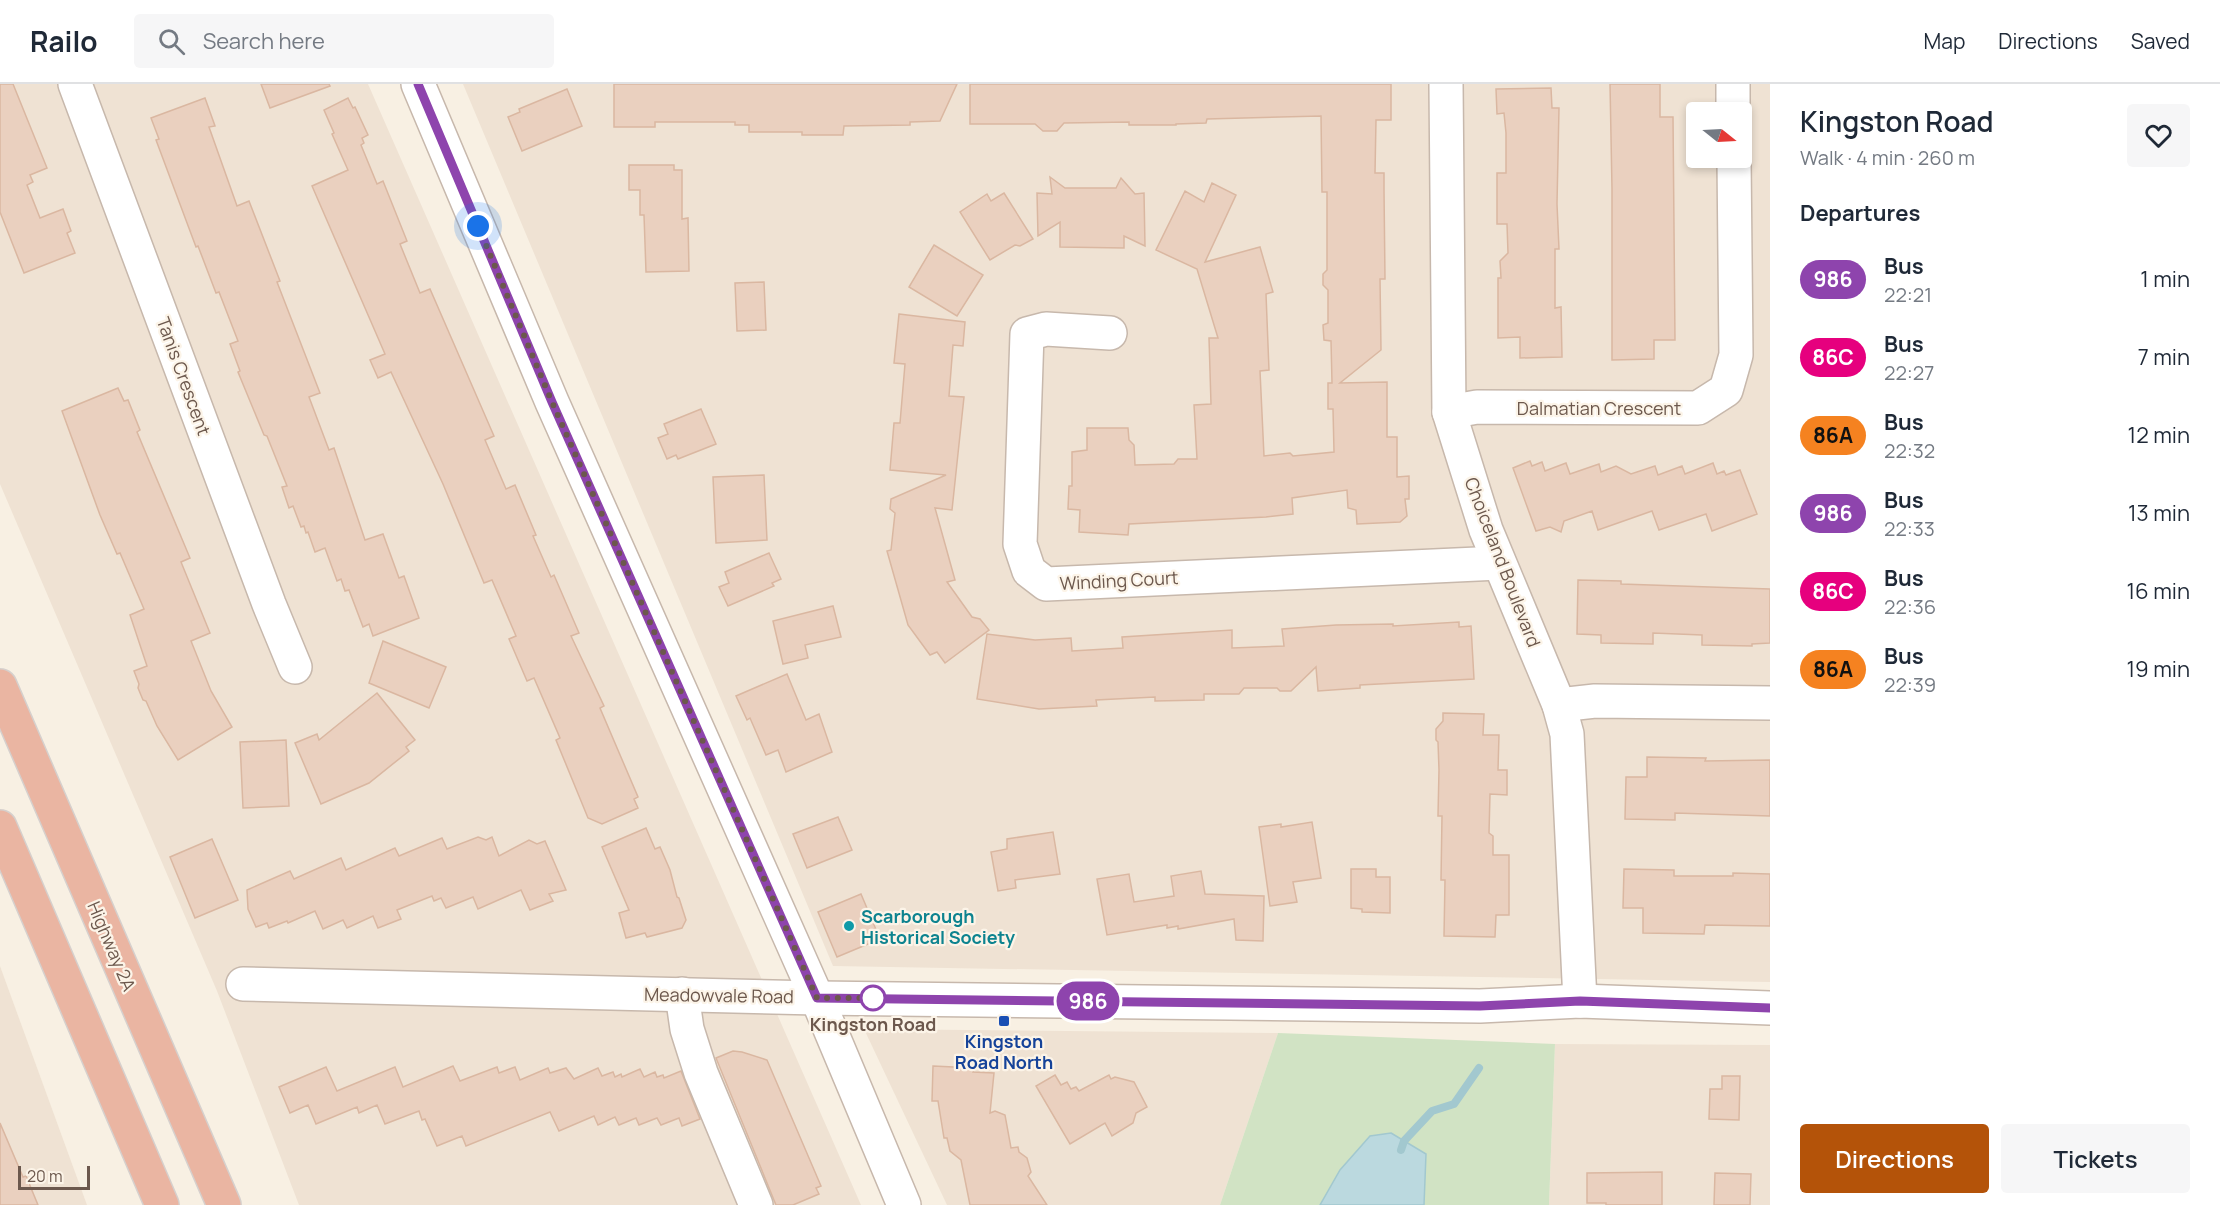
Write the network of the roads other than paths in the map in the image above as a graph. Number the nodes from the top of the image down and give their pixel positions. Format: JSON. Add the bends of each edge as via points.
{"nodes":[{"id":1,"x":75,"y":84,"type":"edge"},
{"id":2,"x":1446,"y":84,"type":"edge"},
{"id":3,"x":1733,"y":84,"type":"edge"},
{"id":4,"x":428,"y":87,"type":"edge"},
{"id":5,"x":1733,"y":102,"type":"edge"},
{"id":6,"x":1734,"y":168,"type":"edge"},
{"id":7,"x":1110,"y":333,"type":"dead end"},
{"id":8,"x":1449,"y":412,"type":"junction"},
{"id":9,"x":1499,"y":563,"type":"junction"},
{"id":10,"x":295,"y":667,"type":"dead end"},
{"id":11,"x":0,"y":686,"type":"edge"},
{"id":12,"x":1770,"y":704,"type":"edge"},
{"id":13,"x":1559,"y":705,"type":"junction"},
{"id":14,"x":0,"y":828,"type":"edge"},
{"id":15,"x":243,"y":984,"type":"dead end"},
{"id":16,"x":682,"y":994,"type":"junction"},
{"id":17,"x":817,"y":998,"type":"junction"},
{"id":18,"x":1580,"y":1001,"type":"junction"},
{"id":19,"x":1770,"y":1008,"type":"edge"},
{"id":20,"x":162,"y":1205,"type":"edge"},
{"id":21,"x":224,"y":1205,"type":"edge"},
{"id":22,"x":756,"y":1205,"type":"edge"},
{"id":23,"x":904,"y":1205,"type":"edge"}],
"edges":[{"from":1,"to":10,"type":"street","name":"Tanis Crescent"},
{"from":2,"to":8,"type":"street","name":"Choiceland Boulevard"},
{"from":3,"to":5,"type":"street"},
{"from":4,"to":17,"type":"street","via":[[552,402]]},
{"from":6,"to":8,"type":"street","name":"Dalmatian Crescent","via":[[1736,355],[1726,390],[1698,408],[1477,407]]},
{"from":7,"to":9,"type":"street","name":"Winding Court","via":[[1046,329],[1027,334],[1020,544],[1029,572],[1046,584]]},
{"from":8,"to":9,"type":"street","name":"Choiceland Boulevard"},
{"from":9,"to":13,"type":"street","name":"Choiceland Boulevard"},
{"from":11,"to":21,"type":"highway","name":"Highway 2A"},
{"from":12,"to":13,"type":"street","via":[[1595,700]]},
{"from":13,"to":18,"type":"street","name":"Choiceland Boulevard","via":[[1567,734]]},
{"from":14,"to":20,"type":"highway"},
{"from":15,"to":16,"type":"street","name":"Meadowvale Road"},
{"from":16,"to":17,"type":"street","name":"Meadowvale Road"},
{"from":16,"to":22,"type":"street","via":[[687,1029],[701,1073]]},
{"from":17,"to":18,"type":"street","name":"Meadowvale Road","via":[[1480,1006]]},
{"from":17,"to":23,"type":"street"},
{"from":18,"to":19,"type":"street","name":"Meadowvale Road"}]}
